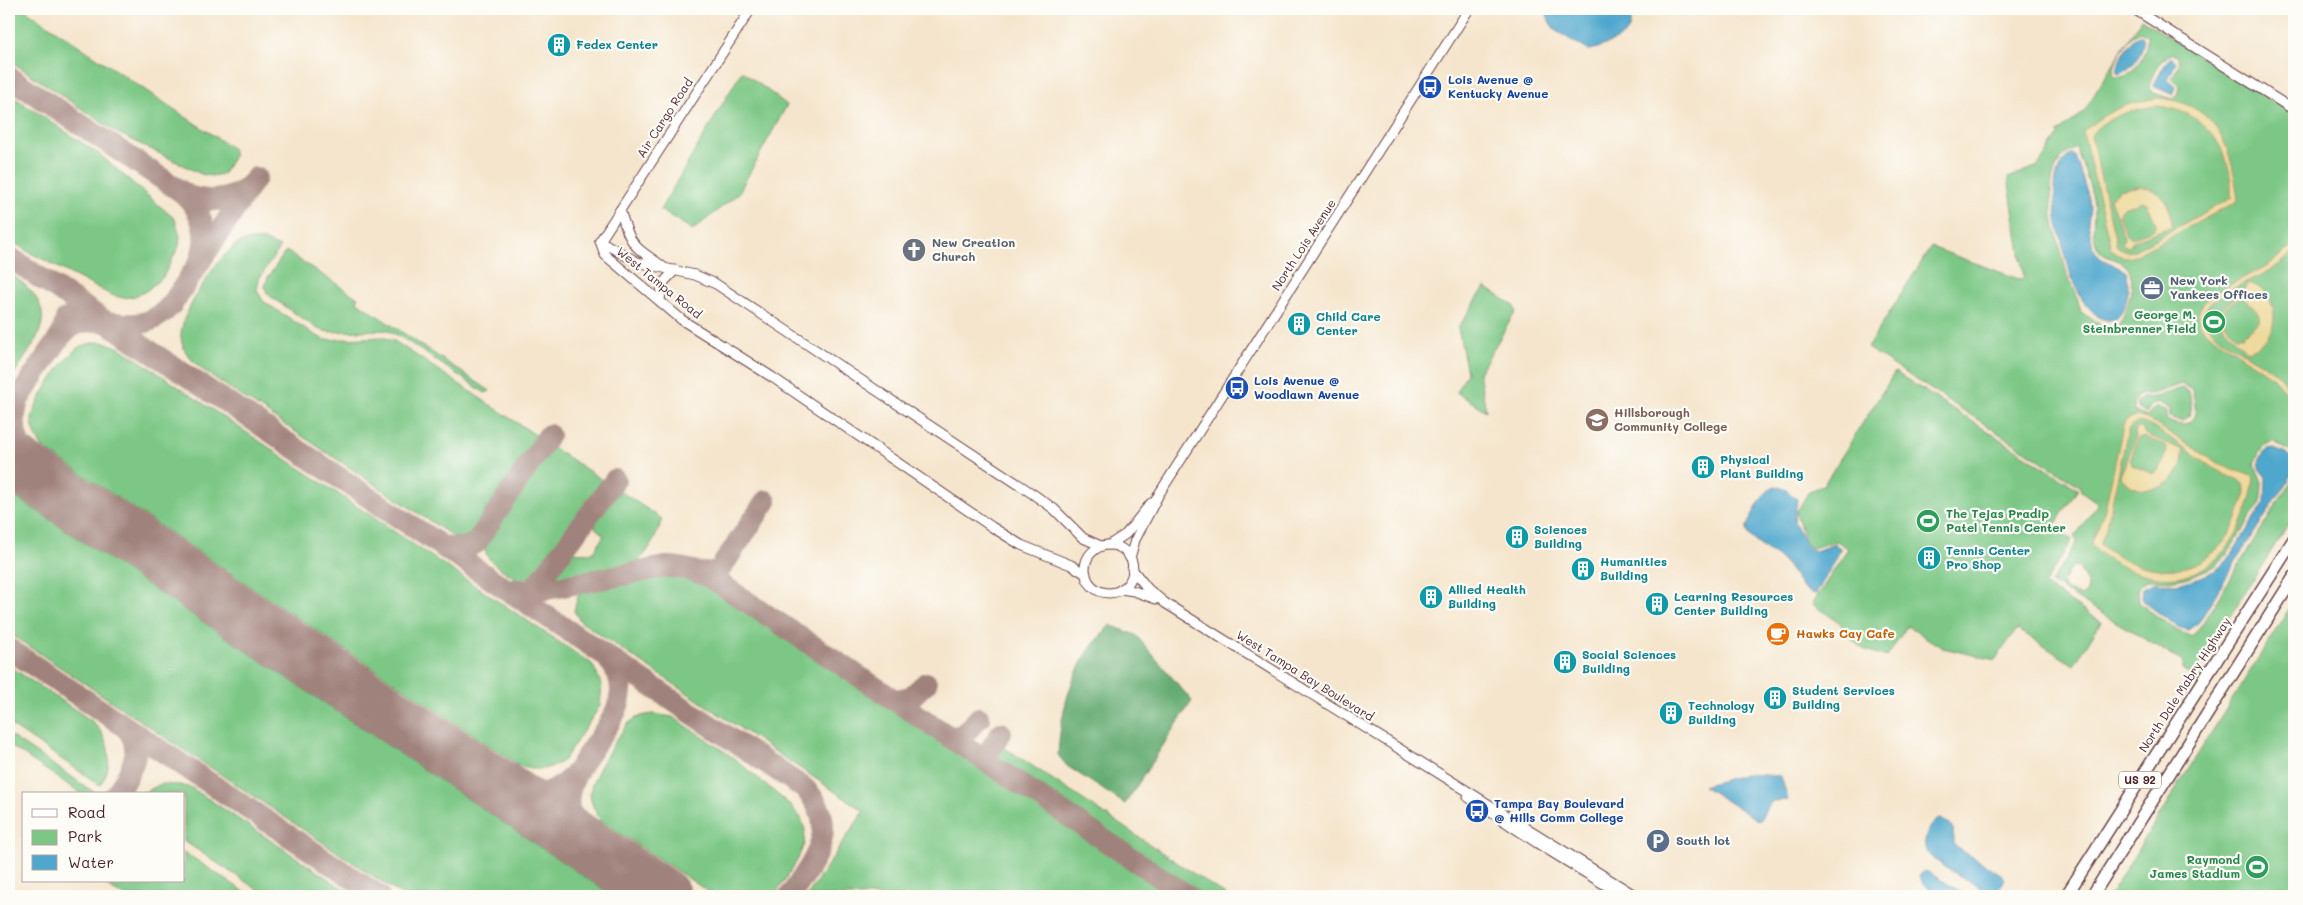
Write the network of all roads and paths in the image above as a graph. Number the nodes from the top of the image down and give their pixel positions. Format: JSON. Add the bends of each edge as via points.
{"nodes":[{"id":1,"x":751,"y":9,"type":"edge"},
{"id":2,"x":1469,"y":9,"type":"edge"},
{"id":3,"x":2134,"y":9,"type":"edge"},
{"id":4,"x":2294,"y":110,"type":"edge"},
{"id":5,"x":620,"y":210,"type":"junction"},
{"id":6,"x":600,"y":241,"type":"junction"},
{"id":7,"x":663,"y":266,"type":"junction"},
{"id":8,"x":675,"y":270,"type":"junction"},
{"id":9,"x":660,"y":301,"type":"junction"},
{"id":10,"x":1159,"y":494,"type":"junction"},
{"id":11,"x":2294,"y":539,"type":"edge"},
{"id":12,"x":1105,"y":546,"type":"junction"},
{"id":13,"x":1130,"y":558,"type":"junction"},
{"id":14,"x":1132,"y":569,"type":"junction"},
{"id":15,"x":1086,"y":574,"type":"junction"},
{"id":16,"x":2294,"y":577,"type":"edge"},
{"id":17,"x":1120,"y":589,"type":"junction"},
{"id":18,"x":1165,"y":603,"type":"junction"},
{"id":19,"x":2215,"y":664,"type":"junction"},
{"id":20,"x":2232,"y":675,"type":"junction"},
{"id":21,"x":1432,"y":770,"type":"junction"},
{"id":22,"x":1623,"y":896,"type":"edge"},
{"id":23,"x":1636,"y":896,"type":"edge"},
{"id":24,"x":2066,"y":896,"type":"edge"},
{"id":25,"x":2092,"y":896,"type":"edge"}],
"edges":[{"from":1,"to":5,"type":"street","name":"Air Cargo Road"},
{"from":2,"to":10,"type":"street","name":"North Lois Avenue"},
{"from":3,"to":4,"type":"street"},
{"from":5,"to":6,"type":"street","name":"Air Cargo Road"},
{"from":5,"to":7,"type":"street","via":[[632,241]]},
{"from":6,"to":7,"type":"street","name":"West Tampa Road","via":[[637,262]]},
{"from":6,"to":9,"type":"street","name":"West Tampa Road","via":[[605,255]]},
{"from":7,"to":8,"type":"street","name":"West Tampa Road"},
{"from":8,"to":9,"type":"street","via":[[662,284]]},
{"from":8,"to":12,"type":"street","name":"West Tampa Road","via":[[716,284],[1048,504],[1083,538]]},
{"from":9,"to":15,"type":"street","name":"West Tampa Road","via":[[682,320],[1008,537]]},
{"from":10,"to":12,"type":"street","name":"North Lois Avenue","via":[[1126,534]]},
{"from":10,"to":13,"type":"street","name":"North Lois Avenue","via":[[1135,540]]},
{"from":11,"to":19,"type":"main road","name":"North Dale Mabry Highway","number":"US 92"},
{"from":12,"to":13,"type":"street","via":[[1121,549]]},
{"from":12,"to":15,"type":"street","via":[[1095,549],[1087,559]]},
{"from":13,"to":14,"type":"street"},
{"from":14,"to":17,"type":"street","via":[[1129,581]]},
{"from":14,"to":18,"type":"street","name":"West Tampa Bay Boulevard"},
{"from":15,"to":17,"type":"street","via":[[1096,589],[1108,592]]},
{"from":16,"to":20,"type":"main road","number":"US 92"},
{"from":17,"to":18,"type":"street","name":"West Tampa Bay Boulevard"},
{"from":18,"to":21,"type":"street","name":"West Tampa Bay Boulevard"},
{"from":19,"to":20,"type":"main road"},
{"from":19,"to":24,"type":"main road","name":"North Dale Mabry Highway","number":"US 92"},
{"from":20,"to":25,"type":"main road","number":"US 92"},
{"from":21,"to":22,"type":"street","name":"West Tampa Bay Boulevard","via":[[1517,830]]},
{"from":21,"to":23,"type":"street","name":"West Tampa Bay Boulevard"}]}
